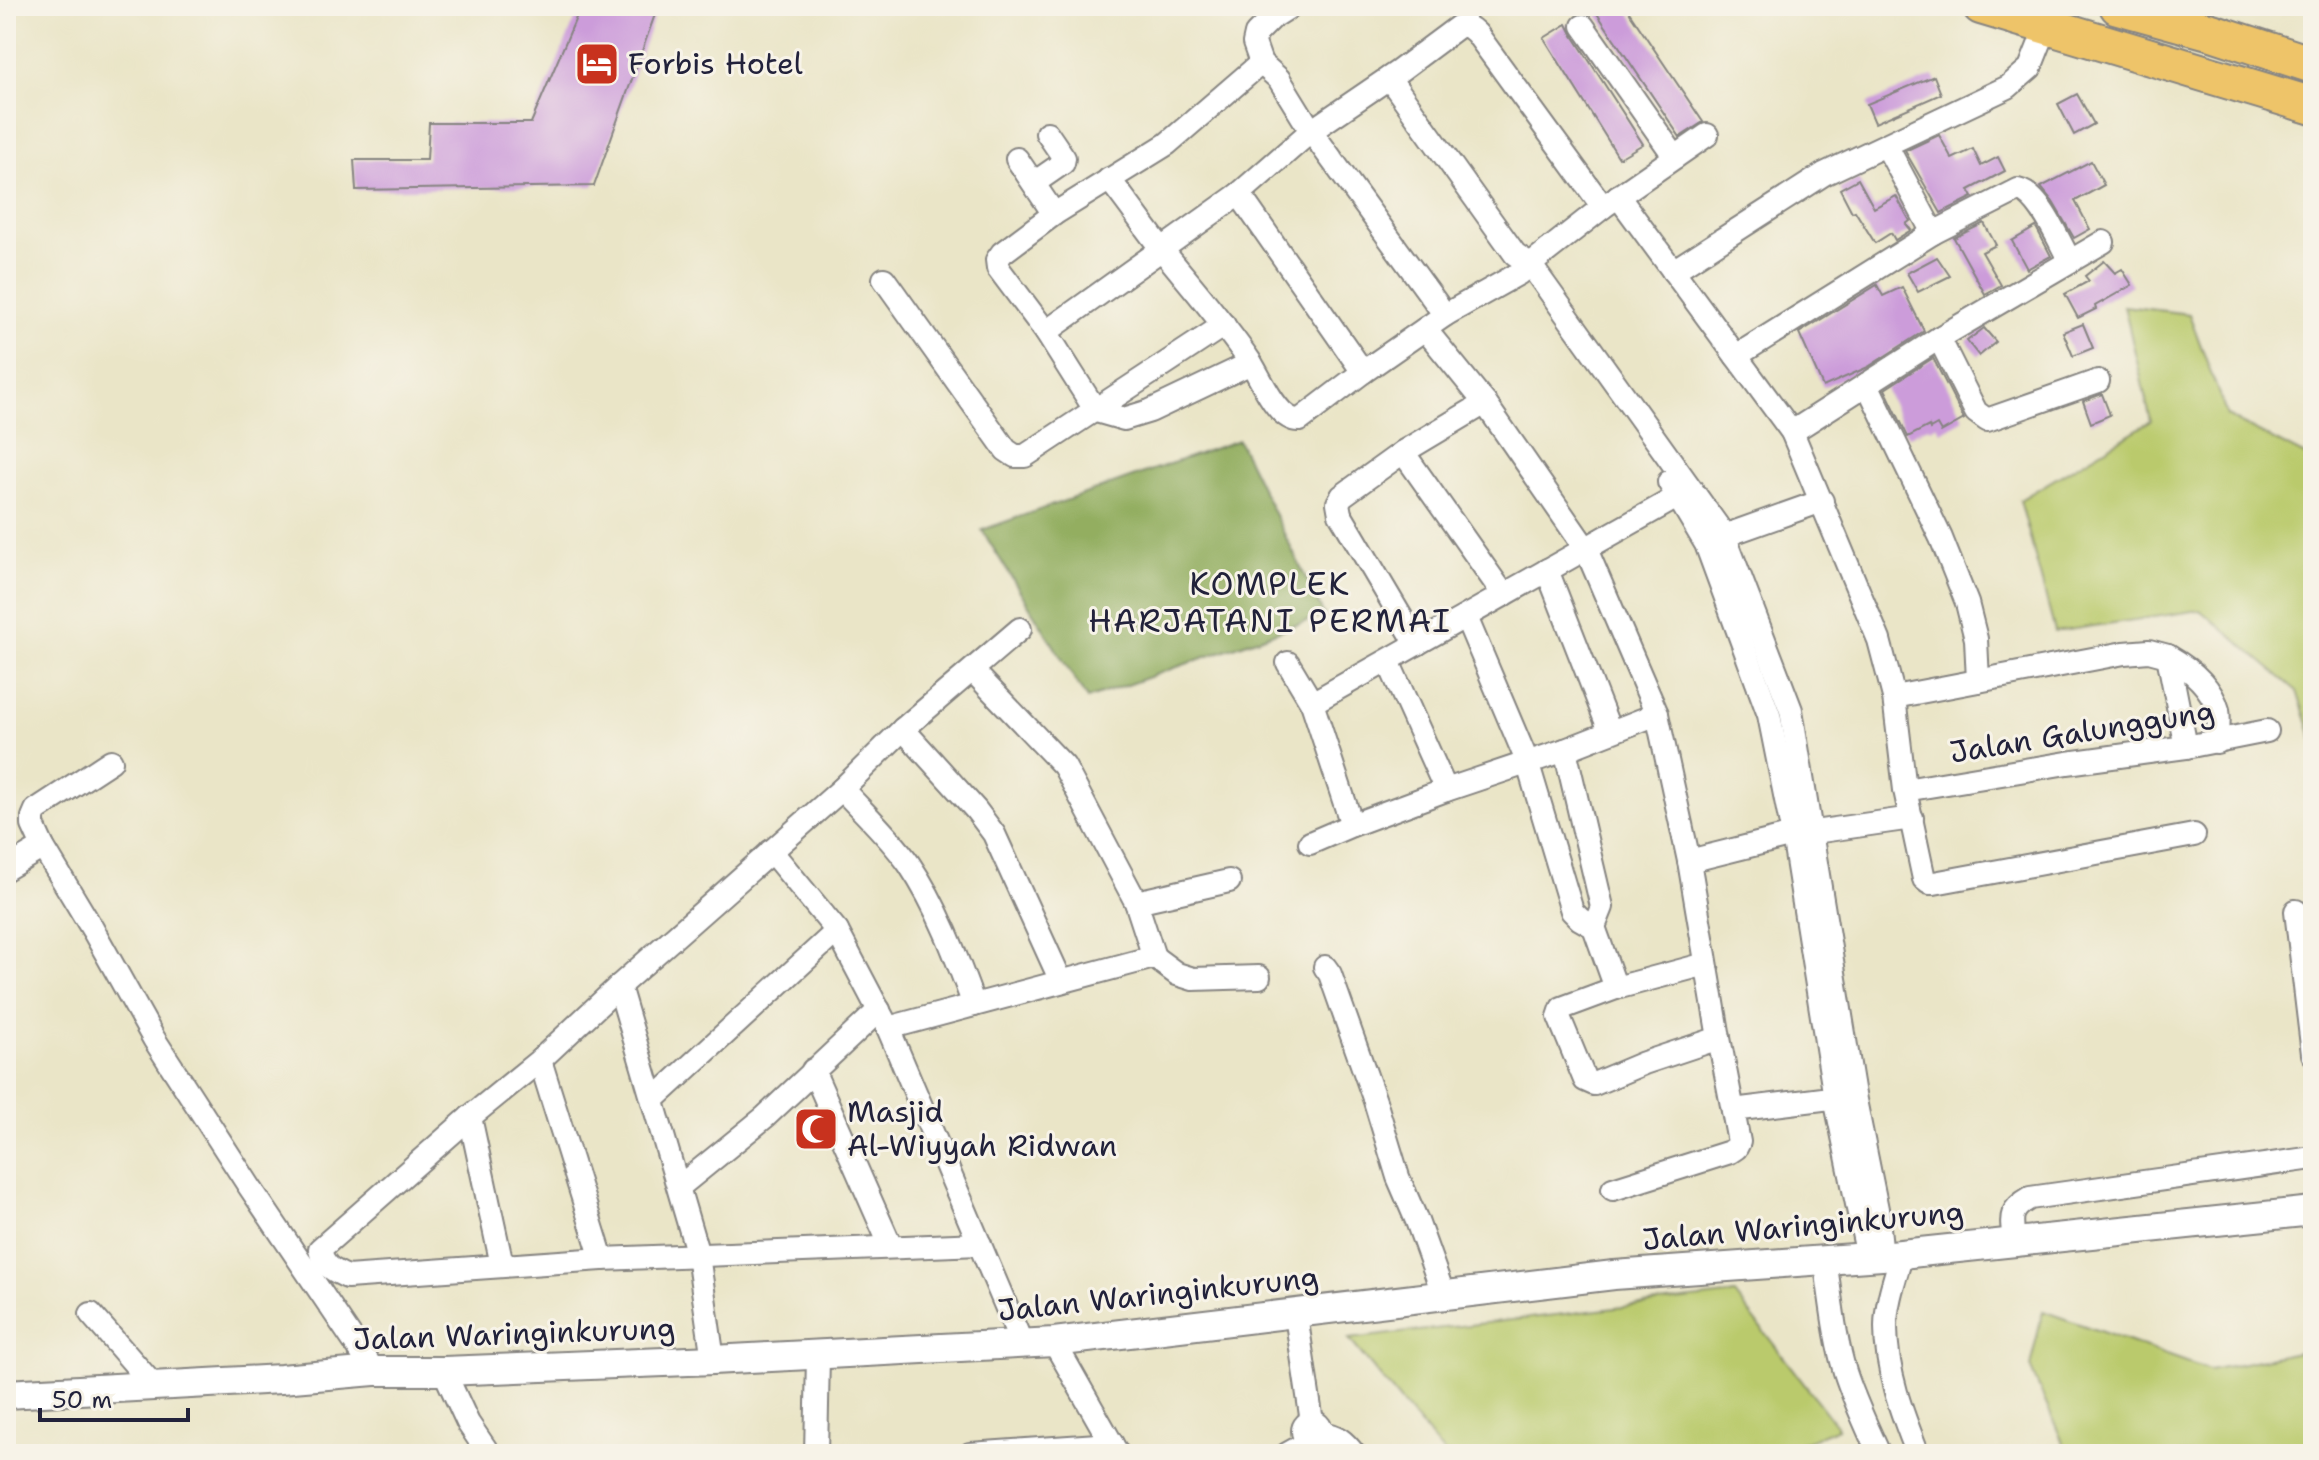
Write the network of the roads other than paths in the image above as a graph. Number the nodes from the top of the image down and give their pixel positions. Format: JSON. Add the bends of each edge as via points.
{"nodes":[{"id":1,"x":1291,"y":6,"type":"edge"},
{"id":2,"x":1981,"y":6,"type":"edge"},
{"id":3,"x":2118,"y":6,"type":"edge"},
{"id":4,"x":2206,"y":19,"type":"edge"},
{"id":5,"x":2047,"y":25,"type":"junction"},
{"id":6,"x":1583,"y":26,"type":"dead end"},
{"id":7,"x":1261,"y":63,"type":"junction"},
{"id":8,"x":2313,"y":65,"type":"edge"},
{"id":9,"x":1389,"y":78,"type":"junction"},
{"id":10,"x":2313,"y":106,"type":"edge"},
{"id":11,"x":1311,"y":131,"type":"junction"},
{"id":12,"x":1047,"y":133,"type":"dead end"},
{"id":13,"x":1707,"y":135,"type":"dead end"},
{"id":14,"x":1886,"y":145,"type":"junction"},
{"id":15,"x":1675,"y":157,"type":"junction"},
{"id":16,"x":1017,"y":159,"type":"dead end"},
{"id":17,"x":1109,"y":179,"type":"junction"},
{"id":18,"x":1034,"y":183,"type":"junction"},
{"id":19,"x":1239,"y":194,"type":"junction"},
{"id":20,"x":1610,"y":202,"type":"junction"},
{"id":21,"x":1054,"y":214,"type":"junction"},
{"id":22,"x":1933,"y":233,"type":"junction"},
{"id":23,"x":2103,"y":242,"type":"dead end"},
{"id":24,"x":1162,"y":250,"type":"junction"},
{"id":25,"x":2070,"y":261,"type":"junction"},
{"id":26,"x":1521,"y":264,"type":"junction"},
{"id":27,"x":1673,"y":271,"type":"junction"},
{"id":28,"x":884,"y":279,"type":"dead end"},
{"id":29,"x":1445,"y":315,"type":"junction"},
{"id":30,"x":1224,"y":325,"type":"junction"},
{"id":31,"x":1425,"y":329,"type":"junction"},
{"id":32,"x":1046,"y":332,"type":"junction"},
{"id":33,"x":1939,"y":338,"type":"junction"},
{"id":34,"x":1736,"y":356,"type":"junction"},
{"id":35,"x":1251,"y":363,"type":"junction"},
{"id":36,"x":1363,"y":372,"type":"junction"},
{"id":37,"x":2098,"y":381,"type":"dead end"},
{"id":38,"x":1867,"y":384,"type":"junction"},
{"id":39,"x":1485,"y":403,"type":"junction"},
{"id":40,"x":1096,"y":411,"type":"junction"},
{"id":41,"x":1792,"y":432,"type":"junction"},
{"id":42,"x":1403,"y":452,"type":"junction"},
{"id":43,"x":1684,"y":491,"type":"junction"},
{"id":44,"x":1822,"y":501,"type":"junction"},
{"id":45,"x":1715,"y":539,"type":"junction"},
{"id":46,"x":1586,"y":549,"type":"junction"},
{"id":47,"x":1547,"y":570,"type":"junction"},
{"id":48,"x":1504,"y":595,"type":"junction"},
{"id":49,"x":1466,"y":617,"type":"junction"},
{"id":50,"x":1020,"y":629,"type":"dead end"},
{"id":51,"x":1417,"y":644,"type":"junction"},
{"id":52,"x":2168,"y":656,"type":"junction"},
{"id":53,"x":1388,"y":661,"type":"junction"},
{"id":54,"x":1288,"y":663,"type":"dead end"},
{"id":55,"x":973,"y":671,"type":"junction"},
{"id":56,"x":1978,"y":681,"type":"junction"},
{"id":57,"x":1894,"y":697,"type":"junction"},
{"id":58,"x":1312,"y":703,"type":"junction"},
{"id":59,"x":1657,"y":714,"type":"junction"},
{"id":60,"x":903,"y":729,"type":"junction"},
{"id":61,"x":1610,"y":731,"type":"junction"},
{"id":62,"x":2267,"y":731,"type":"dead end"},
{"id":63,"x":2217,"y":742,"type":"junction"},
{"id":64,"x":2186,"y":747,"type":"junction"},
{"id":65,"x":1565,"y":750,"type":"junction"},
{"id":66,"x":111,"y":761,"type":"dead end"},
{"id":67,"x":1527,"y":761,"type":"junction"},
{"id":68,"x":842,"y":789,"type":"junction"},
{"id":69,"x":1446,"y":790,"type":"junction"},
{"id":70,"x":1905,"y":790,"type":"junction"},
{"id":71,"x":1912,"y":818,"type":"junction"},
{"id":72,"x":1352,"y":825,"type":"junction"},
{"id":73,"x":1802,"y":834,"type":"junction"},
{"id":74,"x":2194,"y":835,"type":"dead end"},
{"id":75,"x":1310,"y":843,"type":"dead end"},
{"id":76,"x":43,"y":847,"type":"junction"},
{"id":77,"x":771,"y":851,"type":"junction"},
{"id":78,"x":1689,"y":861,"type":"junction"},
{"id":79,"x":6,"y":869,"type":"edge"},
{"id":80,"x":1229,"y":881,"type":"dead end"},
{"id":81,"x":1136,"y":902,"type":"junction"},
{"id":82,"x":2296,"y":911,"type":"dead end"},
{"id":83,"x":1594,"y":927,"type":"junction"},
{"id":84,"x":837,"y":931,"type":"junction"},
{"id":85,"x":1154,"y":957,"type":"junction"},
{"id":86,"x":1706,"y":964,"type":"junction"},
{"id":87,"x":1325,"y":967,"type":"dead end"},
{"id":88,"x":1259,"y":977,"type":"dead end"},
{"id":89,"x":1061,"y":981,"type":"junction"},
{"id":90,"x":619,"y":986,"type":"junction"},
{"id":91,"x":1616,"y":988,"type":"junction"},
{"id":92,"x":974,"y":1005,"type":"junction"},
{"id":93,"x":884,"y":1019,"type":"junction"},
{"id":94,"x":1719,"y":1038,"type":"junction"},
{"id":95,"x":2313,"y":1054,"type":"edge"},
{"id":96,"x":540,"y":1060,"type":"junction"},
{"id":97,"x":813,"y":1070,"type":"junction"},
{"id":98,"x":1844,"y":1096,"type":"junction"},
{"id":99,"x":653,"y":1100,"type":"junction"},
{"id":100,"x":1733,"y":1110,"type":"junction"},
{"id":101,"x":470,"y":1117,"type":"junction"},
{"id":102,"x":2313,"y":1158,"type":"edge"},
{"id":103,"x":679,"y":1187,"type":"junction"},
{"id":104,"x":1613,"y":1189,"type":"dead end"},
{"id":105,"x":2313,"y":1211,"type":"edge"},
{"id":106,"x":2014,"y":1242,"type":"junction"},
{"id":107,"x":980,"y":1244,"type":"junction"},
{"id":108,"x":891,"y":1247,"type":"junction"},
{"id":109,"x":698,"y":1255,"type":"junction"},
{"id":110,"x":1884,"y":1256,"type":"junction"},
{"id":111,"x":602,"y":1259,"type":"junction"},
{"id":112,"x":1825,"y":1260,"type":"junction"},
{"id":113,"x":502,"y":1265,"type":"junction"},
{"id":114,"x":1444,"y":1296,"type":"junction"},
{"id":115,"x":91,"y":1314,"type":"dead end"},
{"id":116,"x":1296,"y":1315,"type":"junction"},
{"id":117,"x":1054,"y":1342,"type":"junction"},
{"id":118,"x":1022,"y":1344,"type":"junction"},
{"id":119,"x":818,"y":1356,"type":"junction"},
{"id":120,"x":713,"y":1360,"type":"junction"},
{"id":121,"x":374,"y":1371,"type":"junction"},
{"id":122,"x":444,"y":1371,"type":"junction"},
{"id":123,"x":153,"y":1385,"type":"junction"},
{"id":124,"x":6,"y":1394,"type":"edge"},
{"id":125,"x":1315,"y":1432,"type":"junction"},
{"id":126,"x":1115,"y":1449,"type":"edge"},
{"id":127,"x":1056,"y":1451,"type":"edge"},
{"id":128,"x":981,"y":1453,"type":"edge"},
{"id":129,"x":489,"y":1454,"type":"edge"},
{"id":130,"x":816,"y":1454,"type":"edge"},
{"id":131,"x":1287,"y":1454,"type":"edge"},
{"id":132,"x":1354,"y":1454,"type":"edge"},
{"id":133,"x":1879,"y":1454,"type":"edge"},
{"id":134,"x":1918,"y":1454,"type":"edge"}],
"edges":[{"from":1,"to":7,"type":"street","via":[[1256,34]]},
{"from":2,"to":5,"type":"highway"},
{"from":3,"to":4,"type":"highway"},
{"from":4,"to":8,"type":"highway"},
{"from":5,"to":10,"type":"highway"},
{"from":5,"to":14,"type":"street","via":[[2030,68],[2008,87]]},
{"from":6,"to":15,"type":"street"},
{"from":7,"to":11,"type":"street","via":[[1279,79]]},
{"from":7,"to":17,"type":"street","via":[[1167,144]]},
{"from":9,"to":11,"type":"street"},
{"from":9,"to":20,"type":"street","via":[[1458,27],[1468,26]]},
{"from":9,"to":26,"type":"street"},
{"from":11,"to":19,"type":"street"},
{"from":11,"to":29,"type":"street"},
{"from":12,"to":18,"type":"street","via":[[1063,163]]},
{"from":13,"to":15,"type":"street"},
{"from":14,"to":22,"type":"street"},
{"from":14,"to":27,"type":"street","via":[[1824,174]]},
{"from":15,"to":20,"type":"street"},
{"from":16,"to":18,"type":"street"},
{"from":17,"to":21,"type":"street"},
{"from":17,"to":24,"type":"street"},
{"from":18,"to":21,"type":"street"},
{"from":19,"to":24,"type":"street"},
{"from":19,"to":36,"type":"street"},
{"from":20,"to":26,"type":"street"},
{"from":20,"to":27,"type":"street"},
{"from":21,"to":32,"type":"street","via":[[997,260]]},
{"from":22,"to":25,"type":"street","via":[[2024,191],[2037,202]]},
{"from":22,"to":34,"type":"street"},
{"from":23,"to":25,"type":"street"},
{"from":24,"to":30,"type":"street"},
{"from":24,"to":32,"type":"street"},
{"from":25,"to":33,"type":"street"},
{"from":26,"to":29,"type":"street"},
{"from":26,"to":43,"type":"street"},
{"from":27,"to":34,"type":"street"},
{"from":28,"to":40,"type":"street","via":[[1015,456],[1025,456]]},
{"from":29,"to":31,"type":"street"},
{"from":30,"to":35,"type":"street"},
{"from":30,"to":40,"type":"street"},
{"from":31,"to":36,"type":"street"},
{"from":31,"to":39,"type":"street"},
{"from":32,"to":40,"type":"street"},
{"from":33,"to":37,"type":"street","via":[[1976,412],[1987,420]]},
{"from":33,"to":38,"type":"street"},
{"from":34,"to":41,"type":"street"},
{"from":35,"to":36,"type":"street","via":[[1282,414],[1292,421]]},
{"from":35,"to":40,"type":"street","via":[[1150,411],[1124,419]]},
{"from":38,"to":41,"type":"street"},
{"from":38,"to":56,"type":"street","via":[[1967,603]]},
{"from":39,"to":42,"type":"street"},
{"from":39,"to":46,"type":"street"},
{"from":41,"to":44,"type":"street"},
{"from":42,"to":48,"type":"street"},
{"from":42,"to":51,"type":"street","via":[[1338,503]]},
{"from":43,"to":45,"type":"street"},
{"from":43,"to":46,"type":"street"},
{"from":44,"to":45,"type":"street"},
{"from":44,"to":57,"type":"street","via":[[1879,640]]},
{"from":45,"to":73,"type":"street","via":[[1791,710]]},
{"from":46,"to":47,"type":"street"},
{"from":46,"to":59,"type":"street"},
{"from":47,"to":48,"type":"street"},
{"from":47,"to":61,"type":"street"},
{"from":48,"to":49,"type":"street"},
{"from":49,"to":51,"type":"street"},
{"from":49,"to":67,"type":"street"},
{"from":50,"to":55,"type":"street"},
{"from":51,"to":53,"type":"street"},
{"from":52,"to":56,"type":"street","via":[[2124,653]]},
{"from":52,"to":63,"type":"street","via":[[2189,668],[2212,696],[2219,713]]},
{"from":52,"to":64,"type":"street"},
{"from":53,"to":58,"type":"street"},
{"from":53,"to":69,"type":"street"},
{"from":54,"to":58,"type":"street"},
{"from":55,"to":60,"type":"street"},
{"from":55,"to":81,"type":"street","via":[[1064,766]]},
{"from":56,"to":57,"type":"street"},
{"from":57,"to":70,"type":"street"},
{"from":58,"to":72,"type":"street"},
{"from":59,"to":61,"type":"street"},
{"from":59,"to":78,"type":"street"},
{"from":60,"to":68,"type":"street"},
{"from":60,"to":89,"type":"street","via":[[994,834]]},
{"from":61,"to":65,"type":"street"},
{"from":62,"to":63,"type":"street","name":"Jalan Galunggung"},
{"from":63,"to":64,"type":"street","name":"Jalan Galunggung"},
{"from":64,"to":70,"type":"street","name":"Jalan Galunggung"},
{"from":65,"to":67,"type":"street"},
{"from":65,"to":83,"type":"street","via":[[1602,907]]},
{"from":66,"to":76,"type":"street","via":[[36,810],[33,825]]},
{"from":67,"to":69,"type":"street"},
{"from":67,"to":83,"type":"street","via":[[1572,911]]},
{"from":68,"to":77,"type":"street"},
{"from":68,"to":92,"type":"street","via":[[907,860],[926,891]]},
{"from":69,"to":72,"type":"street"},
{"from":70,"to":71,"type":"street"},
{"from":71,"to":73,"type":"street"},
{"from":71,"to":74,"type":"street","via":[[1929,883]]},
{"from":72,"to":75,"type":"street"},
{"from":73,"to":78,"type":"street"},
{"from":73,"to":98,"type":"street"},
{"from":76,"to":79,"type":"street"},
{"from":76,"to":121,"type":"street","via":[[154,1039]]},
{"from":77,"to":84,"type":"street"},
{"from":77,"to":90,"type":"street"},
{"from":78,"to":86,"type":"street"},
{"from":80,"to":81,"type":"street"},
{"from":81,"to":85,"type":"street"},
{"from":82,"to":95,"type":"street"},
{"from":83,"to":91,"type":"street"},
{"from":84,"to":93,"type":"street"},
{"from":84,"to":99,"type":"street"},
{"from":85,"to":88,"type":"street","via":[[1193,979]]},
{"from":85,"to":89,"type":"street"},
{"from":86,"to":91,"type":"street"},
{"from":86,"to":94,"type":"street"},
{"from":87,"to":114,"type":"street"},
{"from":89,"to":92,"type":"street"},
{"from":90,"to":96,"type":"street"},
{"from":90,"to":99,"type":"street"},
{"from":91,"to":94,"type":"street","via":[[1560,1011],[1589,1083]]},
{"from":92,"to":93,"type":"street"},
{"from":93,"to":97,"type":"street"},
{"from":93,"to":107,"type":"street"},
{"from":94,"to":100,"type":"street"},
{"from":96,"to":101,"type":"street"},
{"from":96,"to":111,"type":"street"},
{"from":97,"to":103,"type":"street"},
{"from":97,"to":108,"type":"street"},
{"from":98,"to":100,"type":"street"},
{"from":98,"to":110,"type":"street","via":[[1877,1209]]},
{"from":99,"to":103,"type":"street"},
{"from":100,"to":104,"type":"street","via":[[1739,1142],[1730,1152]]},
{"from":101,"to":113,"type":"street"},
{"from":101,"to":113,"type":"street","via":[[320,1249],[321,1257],[347,1277]]},
{"from":102,"to":106,"type":"street","via":[[2030,1198],[2017,1205],[2012,1216]]},
{"from":103,"to":109,"type":"street"},
{"from":105,"to":106,"type":"street","name":"Jalan Waringinkurung"},
{"from":106,"to":110,"type":"street","name":"Jalan Waringinkurung"},
{"from":107,"to":108,"type":"street"},
{"from":107,"to":118,"type":"street"},
{"from":108,"to":109,"type":"street"},
{"from":109,"to":111,"type":"street"},
{"from":109,"to":120,"type":"street"},
{"from":110,"to":112,"type":"street","name":"Jalan Waringinkurung"},
{"from":110,"to":134,"type":"street","via":[[1891,1373]]},
{"from":111,"to":113,"type":"street"},
{"from":112,"to":114,"type":"street","name":"Jalan Waringinkurung","via":[[1614,1275]]},
{"from":112,"to":133,"type":"street","via":[[1845,1372]]},
{"from":114,"to":116,"type":"street","name":"Jalan Waringinkurung"},
{"from":115,"to":123,"type":"street"},
{"from":116,"to":117,"type":"street","name":"Jalan Waringinkurung"},
{"from":116,"to":125,"type":"street"},
{"from":117,"to":118,"type":"street","name":"Jalan Waringinkurung"},
{"from":117,"to":126,"type":"street"},
{"from":118,"to":119,"type":"street","name":"Jalan Waringinkurung"},
{"from":119,"to":120,"type":"street","name":"Jalan Waringinkurung"},
{"from":119,"to":130,"type":"street"},
{"from":120,"to":122,"type":"street","name":"Jalan Waringinkurung"},
{"from":121,"to":122,"type":"street","name":"Jalan Waringinkurung"},
{"from":121,"to":123,"type":"street","name":"Jalan Waringinkurung"},
{"from":122,"to":129,"type":"street"},
{"from":123,"to":124,"type":"street","name":"Jalan Waringinkurung"},
{"from":125,"to":131,"type":"street"},
{"from":125,"to":132,"type":"street","via":[[1344,1441]]},
{"from":126,"to":127,"type":"street"},
{"from":127,"to":128,"type":"street"}]}
